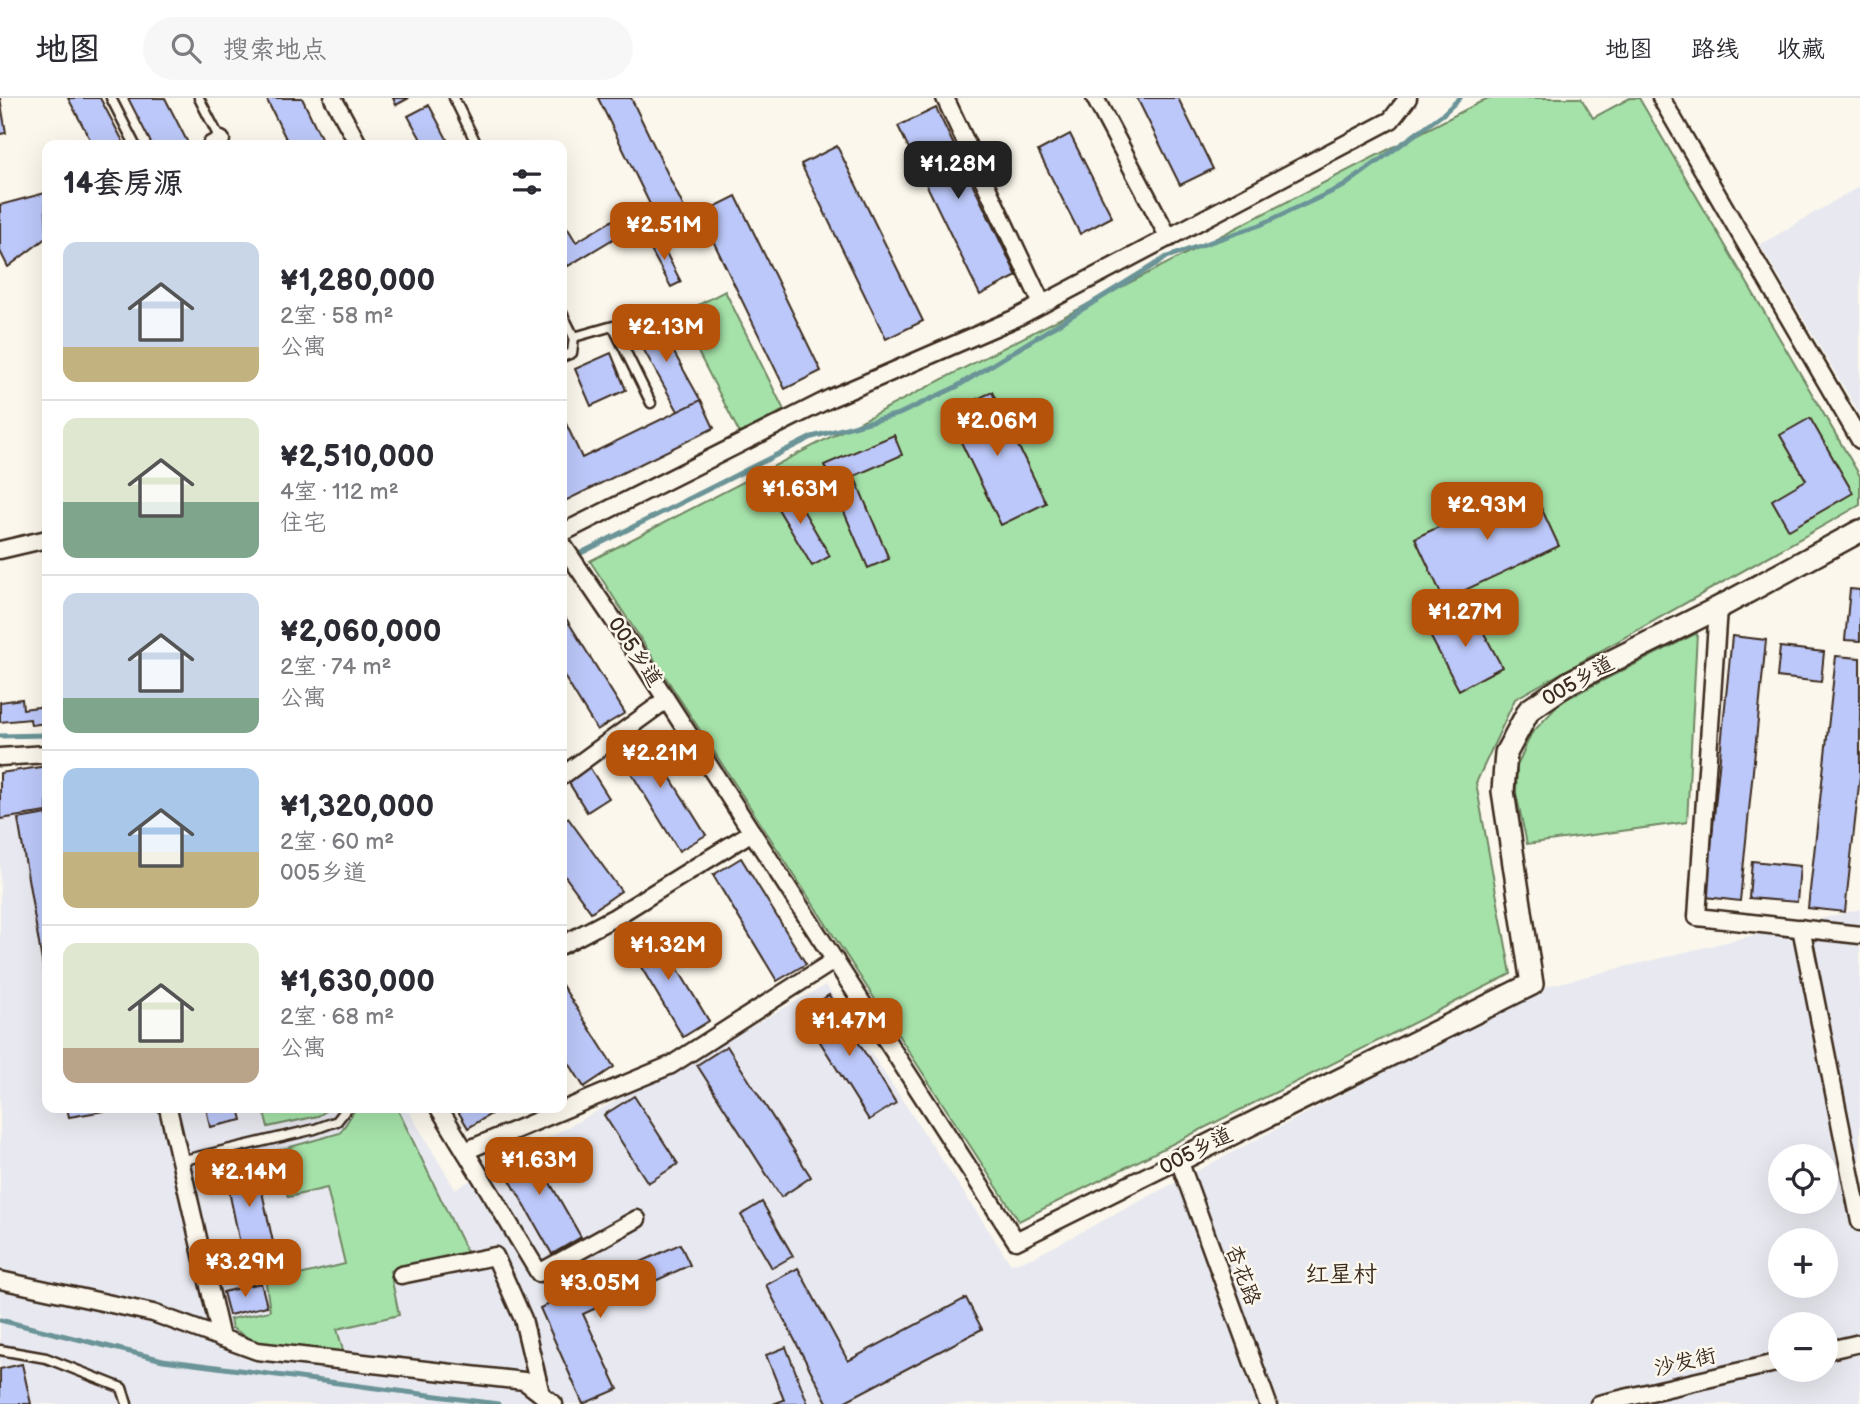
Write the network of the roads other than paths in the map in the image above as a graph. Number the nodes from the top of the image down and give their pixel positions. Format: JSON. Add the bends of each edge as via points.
{"nodes":[{"id":1,"x":111,"y":98,"type":"edge"},
{"id":2,"x":199,"y":98,"type":"edge"},
{"id":3,"x":333,"y":98,"type":"edge"},
{"id":4,"x":454,"y":98,"type":"edge"},
{"id":5,"x":945,"y":98,"type":"edge"},
{"id":6,"x":1095,"y":98,"type":"edge"},
{"id":7,"x":1408,"y":98,"type":"edge"},
{"id":8,"x":1661,"y":98,"type":"edge"},
{"id":9,"x":132,"y":140,"type":"edge"},
{"id":10,"x":218,"y":140,"type":"edge"},
{"id":11,"x":353,"y":140,"type":"edge"},
{"id":12,"x":475,"y":140,"type":"edge"},
{"id":13,"x":1169,"y":238,"type":"junction"},
{"id":14,"x":1042,"y":304,"type":"junction"},
{"id":15,"x":567,"y":323,"type":"edge"},
{"id":16,"x":574,"y":337,"type":"junction"},
{"id":17,"x":567,"y":355,"type":"edge"},
{"id":18,"x":651,"y":404,"type":"dead end"},
{"id":19,"x":1860,"y":440,"type":"edge"},
{"id":20,"x":567,"y":530,"type":"edge"},
{"id":21,"x":1860,"y":531,"type":"edge"},
{"id":22,"x":42,"y":540,"type":"edge"},
{"id":23,"x":0,"y":550,"type":"edge"},
{"id":24,"x":567,"y":552,"type":"edge"},
{"id":25,"x":1718,"y":608,"type":"junction"},
{"id":26,"x":666,"y":700,"type":"junction"},
{"id":27,"x":42,"y":754,"type":"edge"},
{"id":28,"x":0,"y":757,"type":"edge"},
{"id":29,"x":567,"y":772,"type":"edge"},
{"id":30,"x":752,"y":832,"type":"junction"},
{"id":31,"x":1801,"y":928,"type":"junction"},
{"id":32,"x":1860,"y":934,"type":"edge"},
{"id":33,"x":567,"y":942,"type":"edge"},
{"id":34,"x":835,"y":960,"type":"junction"},
{"id":35,"x":567,"y":1108,"type":"edge"},
{"id":36,"x":169,"y":1113,"type":"edge"},
{"id":37,"x":344,"y":1113,"type":"edge"},
{"id":38,"x":442,"y":1113,"type":"edge"},
{"id":39,"x":556,"y":1113,"type":"edge"},
{"id":40,"x":465,"y":1151,"type":"junction"},
{"id":41,"x":1179,"y":1160,"type":"junction"},
{"id":42,"x":180,"y":1161,"type":"junction"},
{"id":43,"x":637,"y":1219,"type":"dead end"},
{"id":44,"x":1860,"y":1222,"type":"edge"},
{"id":45,"x":401,"y":1275,"type":"dead end"},
{"id":46,"x":0,"y":1280,"type":"edge"},
{"id":47,"x":221,"y":1338,"type":"junction"},
{"id":48,"x":1860,"y":1343,"type":"edge"},
{"id":49,"x":1838,"y":1348,"type":"edge"},
{"id":50,"x":0,"y":1350,"type":"edge"},
{"id":51,"x":1768,"y":1365,"type":"edge"},
{"id":52,"x":548,"y":1399,"type":"edge"},
{"id":53,"x":127,"y":1404,"type":"edge"},
{"id":54,"x":1268,"y":1404,"type":"edge"},
{"id":55,"x":1600,"y":1404,"type":"edge"}],
"edges":[{"from":1,"to":9,"type":"lane"},
{"from":2,"to":10,"type":"lane"},
{"from":3,"to":11,"type":"street"},
{"from":4,"to":12,"type":"lane"},
{"from":5,"to":14,"type":"street"},
{"from":6,"to":13,"type":"street"},
{"from":7,"to":13,"type":"street","via":[[1391,120]]},
{"from":8,"to":19,"type":"street"},
{"from":13,"to":14,"type":"street"},
{"from":14,"to":20,"type":"street","via":[[831,398]]},
{"from":15,"to":16,"type":"lane"},
{"from":16,"to":17,"type":"lane","via":[[572,353]]},
{"from":16,"to":18,"type":"lane","via":[[613,326]]},
{"from":21,"to":25,"type":"street","name":"005乡道"},
{"from":22,"to":23,"type":"street"},
{"from":24,"to":26,"type":"street","name":"005乡道"},
{"from":25,"to":31,"type":"street","via":[[1697,917]]},
{"from":25,"to":41,"type":"street","name":"005乡道","via":[[1570,682],[1529,710],[1506,753],[1503,791],[1532,984]]},
{"from":26,"to":29,"type":"street"},
{"from":26,"to":30,"type":"street","name":"005乡道"},
{"from":27,"to":28,"type":"street"},
{"from":30,"to":33,"type":"street"},
{"from":30,"to":34,"type":"street","name":"005乡道"},
{"from":31,"to":32,"type":"street"},
{"from":31,"to":44,"type":"street"},
{"from":34,"to":35,"type":"street","via":[[671,1065]]},
{"from":34,"to":41,"type":"street","name":"005乡道","via":[[1016,1241]]},
{"from":36,"to":42,"type":"street"},
{"from":37,"to":42,"type":"lane","via":[[337,1121],[316,1129]]},
{"from":38,"to":40,"type":"street"},
{"from":39,"to":40,"type":"street"},
{"from":40,"to":43,"type":"street","via":[[539,1273]]},
{"from":41,"to":54,"type":"street","name":"杏花路"},
{"from":42,"to":47,"type":"street"},
{"from":45,"to":52,"type":"street","via":[[495,1256],[523,1318]]},
{"from":46,"to":47,"type":"street","via":[[153,1313]]},
{"from":47,"to":52,"type":"street","via":[[257,1351],[524,1381]]},
{"from":48,"to":49,"type":"street"},
{"from":50,"to":53,"type":"lane","via":[[46,1358],[122,1388]]},
{"from":51,"to":55,"type":"street","name":"沙发街"}]}
